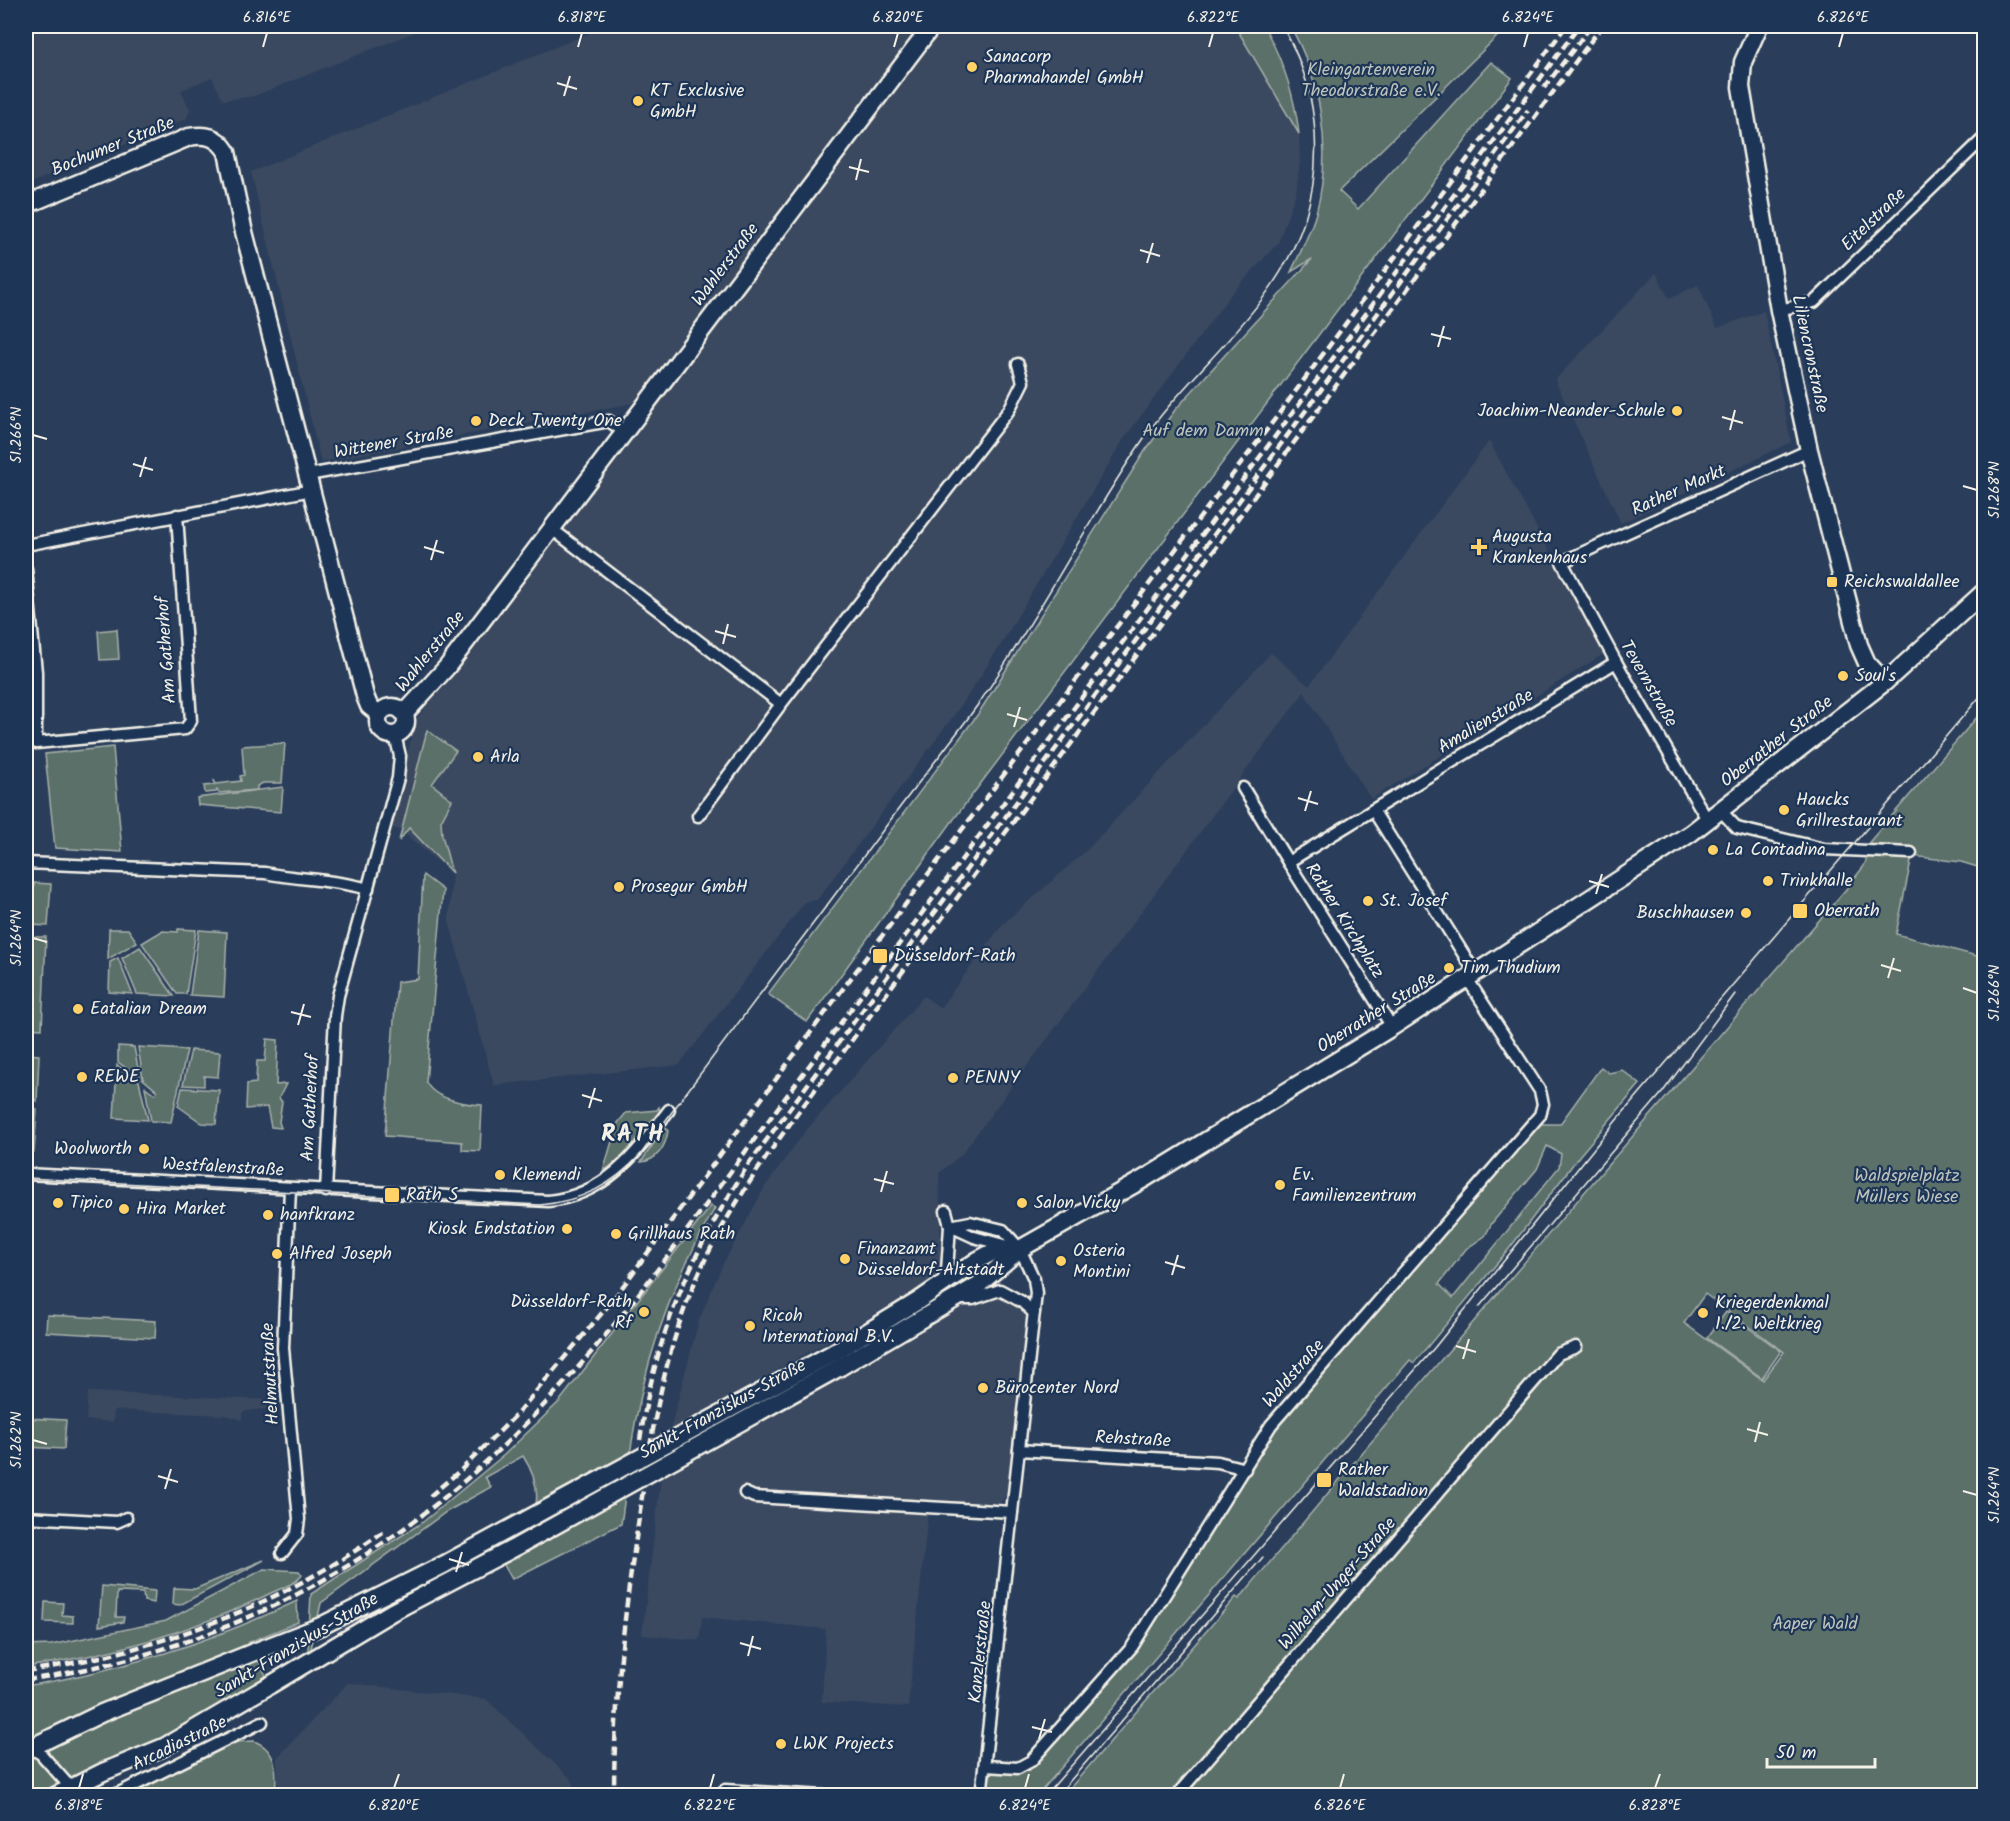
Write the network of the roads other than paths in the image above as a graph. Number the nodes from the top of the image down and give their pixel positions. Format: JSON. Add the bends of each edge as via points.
{"nodes":[{"id":1,"x":932,"y":26,"type":"edge"},
{"id":2,"x":1759,"y":26,"type":"edge"},
{"id":3,"x":1984,"y":138,"type":"edge"},
{"id":4,"x":26,"y":204,"type":"edge"},
{"id":5,"x":1779,"y":310,"type":"junction"},
{"id":6,"x":1018,"y":364,"type":"dead end"},
{"id":7,"x":624,"y":432,"type":"junction"},
{"id":8,"x":1809,"y":450,"type":"junction"},
{"id":9,"x":310,"y":482,"type":"junction"},
{"id":10,"x":177,"y":515,"type":"junction"},
{"id":11,"x":552,"y":529,"type":"junction"},
{"id":12,"x":26,"y":545,"type":"edge"},
{"id":13,"x":1562,"y":562,"type":"joint"},
{"id":14,"x":26,"y":569,"type":"edge"},
{"id":15,"x":1984,"y":592,"type":"edge"},
{"id":16,"x":1616,"y":662,"type":"junction"},
{"id":17,"x":1885,"y":682,"type":"junction"},
{"id":18,"x":30,"y":697,"type":"edge"},
{"id":19,"x":781,"y":704,"type":"junction"},
{"id":20,"x":405,"y":713,"type":"junction"},
{"id":21,"x":380,"y":714,"type":"junction"},
{"id":22,"x":395,"y":735,"type":"junction"},
{"id":23,"x":1243,"y":788,"type":"dead end"},
{"id":24,"x":1373,"y":810,"type":"junction"},
{"id":25,"x":698,"y":816,"type":"dead end"},
{"id":26,"x":1715,"y":816,"type":"junction"},
{"id":27,"x":1911,"y":854,"type":"dead end"},
{"id":28,"x":1288,"y":862,"type":"junction"},
{"id":29,"x":26,"y":863,"type":"edge"},
{"id":30,"x":368,"y":889,"type":"junction"},
{"id":31,"x":1472,"y":977,"type":"junction"},
{"id":32,"x":1392,"y":1028,"type":"junction"},
{"id":33,"x":669,"y":1110,"type":"dead end"},
{"id":34,"x":26,"y":1174,"type":"edge"},
{"id":35,"x":290,"y":1189,"type":"junction"},
{"id":36,"x":326,"y":1191,"type":"junction"},
{"id":37,"x":946,"y":1211,"type":"dead end"},
{"id":38,"x":950,"y":1226,"type":"junction"},
{"id":39,"x":1020,"y":1249,"type":"junction"},
{"id":40,"x":941,"y":1286,"type":"junction"},
{"id":41,"x":957,"y":1299,"type":"junction"},
{"id":42,"x":1034,"y":1313,"type":"junction"},
{"id":43,"x":1576,"y":1347,"type":"dead end"},
{"id":44,"x":836,"y":1360,"type":"junction"},
{"id":45,"x":1019,"y":1450,"type":"junction"},
{"id":46,"x":1245,"y":1469,"type":"junction"},
{"id":47,"x":745,"y":1493,"type":"dead end"},
{"id":48,"x":1012,"y":1512,"type":"junction"},
{"id":49,"x":26,"y":1517,"type":"edge"},
{"id":50,"x":126,"y":1518,"type":"dead end"},
{"id":51,"x":282,"y":1553,"type":"dead end"},
{"id":52,"x":262,"y":1722,"type":"dead end"},
{"id":53,"x":28,"y":1749,"type":"edge"},
{"id":54,"x":986,"y":1766,"type":"junction"},
{"id":55,"x":725,"y":1790,"type":"dead end"},
{"id":56,"x":67,"y":1793,"type":"edge"},
{"id":57,"x":113,"y":1796,"type":"edge"},
{"id":58,"x":824,"y":1796,"type":"edge"},
{"id":59,"x":981,"y":1796,"type":"edge"},
{"id":60,"x":1176,"y":1796,"type":"edge"}],
"edges":[{"from":1,"to":7,"type":"main road","name":"Wahlerstraße"},
{"from":2,"to":5,"type":"main road","name":"Liliencronstraße","via":[[1743,62],[1741,87]]},
{"from":3,"to":5,"type":"street","name":"Eitelstraße","via":[[1814,302]]},
{"from":4,"to":9,"type":"main road","name":"Bochumer Straße","via":[[189,137],[216,139],[227,152],[243,228]]},
{"from":5,"to":8,"type":"main road","name":"Liliencronstraße"},
{"from":6,"to":19,"type":"street","via":[[1023,382],[1009,410]]},
{"from":7,"to":9,"type":"street","name":"Wittener Straße","via":[[609,421]]},
{"from":7,"to":11,"type":"main road","name":"Wahlerstraße"},
{"from":8,"to":13,"type":"street","name":"Rather Markt"},
{"from":8,"to":17,"type":"main road","name":"Liliencronstraße","via":[[1859,645],[1867,663]]},
{"from":9,"to":10,"type":"street"},
{"from":9,"to":21,"type":"main road","via":[[365,696],[369,706]]},
{"from":10,"to":12,"type":"street"},
{"from":10,"to":18,"type":"street","name":"Am Gatherhof","via":[[191,721],[185,729],[36,743]]},
{"from":11,"to":19,"type":"street"},
{"from":11,"to":20,"type":"main road","name":"Wahlerstraße","via":[[447,667]]},
{"from":13,"to":16,"type":"street","name":"Tevernstraße"},
{"from":14,"to":18,"type":"street","name":"Am Gatherhof","via":[[36,672]]},
{"from":15,"to":17,"type":"main road"},
{"from":16,"to":24,"type":"street","name":"Amalienstraße"},
{"from":16,"to":26,"type":"street","name":"Tevernstraße"},
{"from":17,"to":26,"type":"main road","name":"Oberrather Straße"},
{"from":19,"to":25,"type":"street"},
{"from":20,"to":21,"type":"main road","via":[[390,706]]},
{"from":20,"to":22,"type":"main road","via":[[406,726]]},
{"from":21,"to":22,"type":"main road","via":[[380,727],[386,734]]},
{"from":22,"to":30,"type":"street","name":"Am Gatherhof","via":[[400,756],[398,778]]},
{"from":23,"to":28,"type":"street","name":"Rather Kirchplatz"},
{"from":24,"to":28,"type":"street","name":"Rather Kirchplatz"},
{"from":24,"to":31,"type":"street"},
{"from":26,"to":27,"type":"street","via":[[1737,828],[1824,849]]},
{"from":26,"to":31,"type":"main road","name":"Oberrather Straße"},
{"from":28,"to":32,"type":"street","name":"Rather Kirchplatz"},
{"from":29,"to":30,"type":"street","via":[[265,873],[341,881]]},
{"from":30,"to":36,"type":"street","name":"Am Gatherhof","via":[[335,1016]]},
{"from":31,"to":32,"type":"main road","name":"Oberrather Straße"},
{"from":31,"to":46,"type":"street","name":"Waldstraße","via":[[1540,1091],[1540,1115],[1272,1425]]},
{"from":32,"to":39,"type":"main road","name":"Oberrather Straße","via":[[1148,1177]]},
{"from":33,"to":36,"type":"street","name":"Westfalenstraße","via":[[614,1176],[585,1193],[560,1200]]},
{"from":34,"to":35,"type":"street","name":"Westfalenstraße"},
{"from":35,"to":36,"type":"street","name":"Westfalenstraße"},
{"from":35,"to":51,"type":"street","name":"Helmutstraße","via":[[283,1348],[299,1519],[297,1534]]},
{"from":37,"to":38,"type":"street"},
{"from":38,"to":39,"type":"street"},
{"from":38,"to":40,"type":"street","via":[[947,1271]]},
{"from":39,"to":40,"type":"main road","name":"Sankt-Franziskus-Straße","via":[[992,1253]]},
{"from":39,"to":41,"type":"main road","name":"Sankt-Franziskus-Straße"},
{"from":39,"to":42,"type":"street","name":"Kanzlerstraße","via":[[1036,1285]]},
{"from":40,"to":44,"type":"main road","name":"Sankt-Franziskus-Straße"},
{"from":41,"to":42,"type":"street","via":[[973,1299],[1000,1290]]},
{"from":41,"to":44,"type":"main road","name":"Sankt-Franziskus-Straße"},
{"from":42,"to":45,"type":"street","name":"Kanzlerstraße"},
{"from":43,"to":60,"type":"street","name":"Wilhelm-Unger-Straße","via":[[1558,1354]]},
{"from":44,"to":53,"type":"main road","name":"Sankt-Franziskus-Straße","bridge":true,"via":[[321,1626],[113,1708]]},
{"from":44,"to":56,"type":"main road","name":"Sankt-Franziskus-Straße","bridge":true,"via":[[516,1546],[392,1612],[164,1747]]},
{"from":45,"to":46,"type":"street","name":"Rehstraße","via":[[1218,1462]]},
{"from":45,"to":48,"type":"street","name":"Kanzlerstraße"},
{"from":46,"to":54,"type":"street","name":"Waldstraße","via":[[1132,1647],[1031,1761],[1018,1768]]},
{"from":47,"to":48,"type":"street","via":[[754,1497]]},
{"from":48,"to":54,"type":"street","name":"Kanzlerstraße"},
{"from":49,"to":50,"type":"street","via":[[117,1522]]},
{"from":52,"to":57,"type":"street","name":"Arcadiastraße"},
{"from":53,"to":56,"type":"street","via":[[41,1754]]},
{"from":54,"to":59,"type":"street","name":"Kanzlerstraße"},
{"from":55,"to":58,"type":"street"}]}
